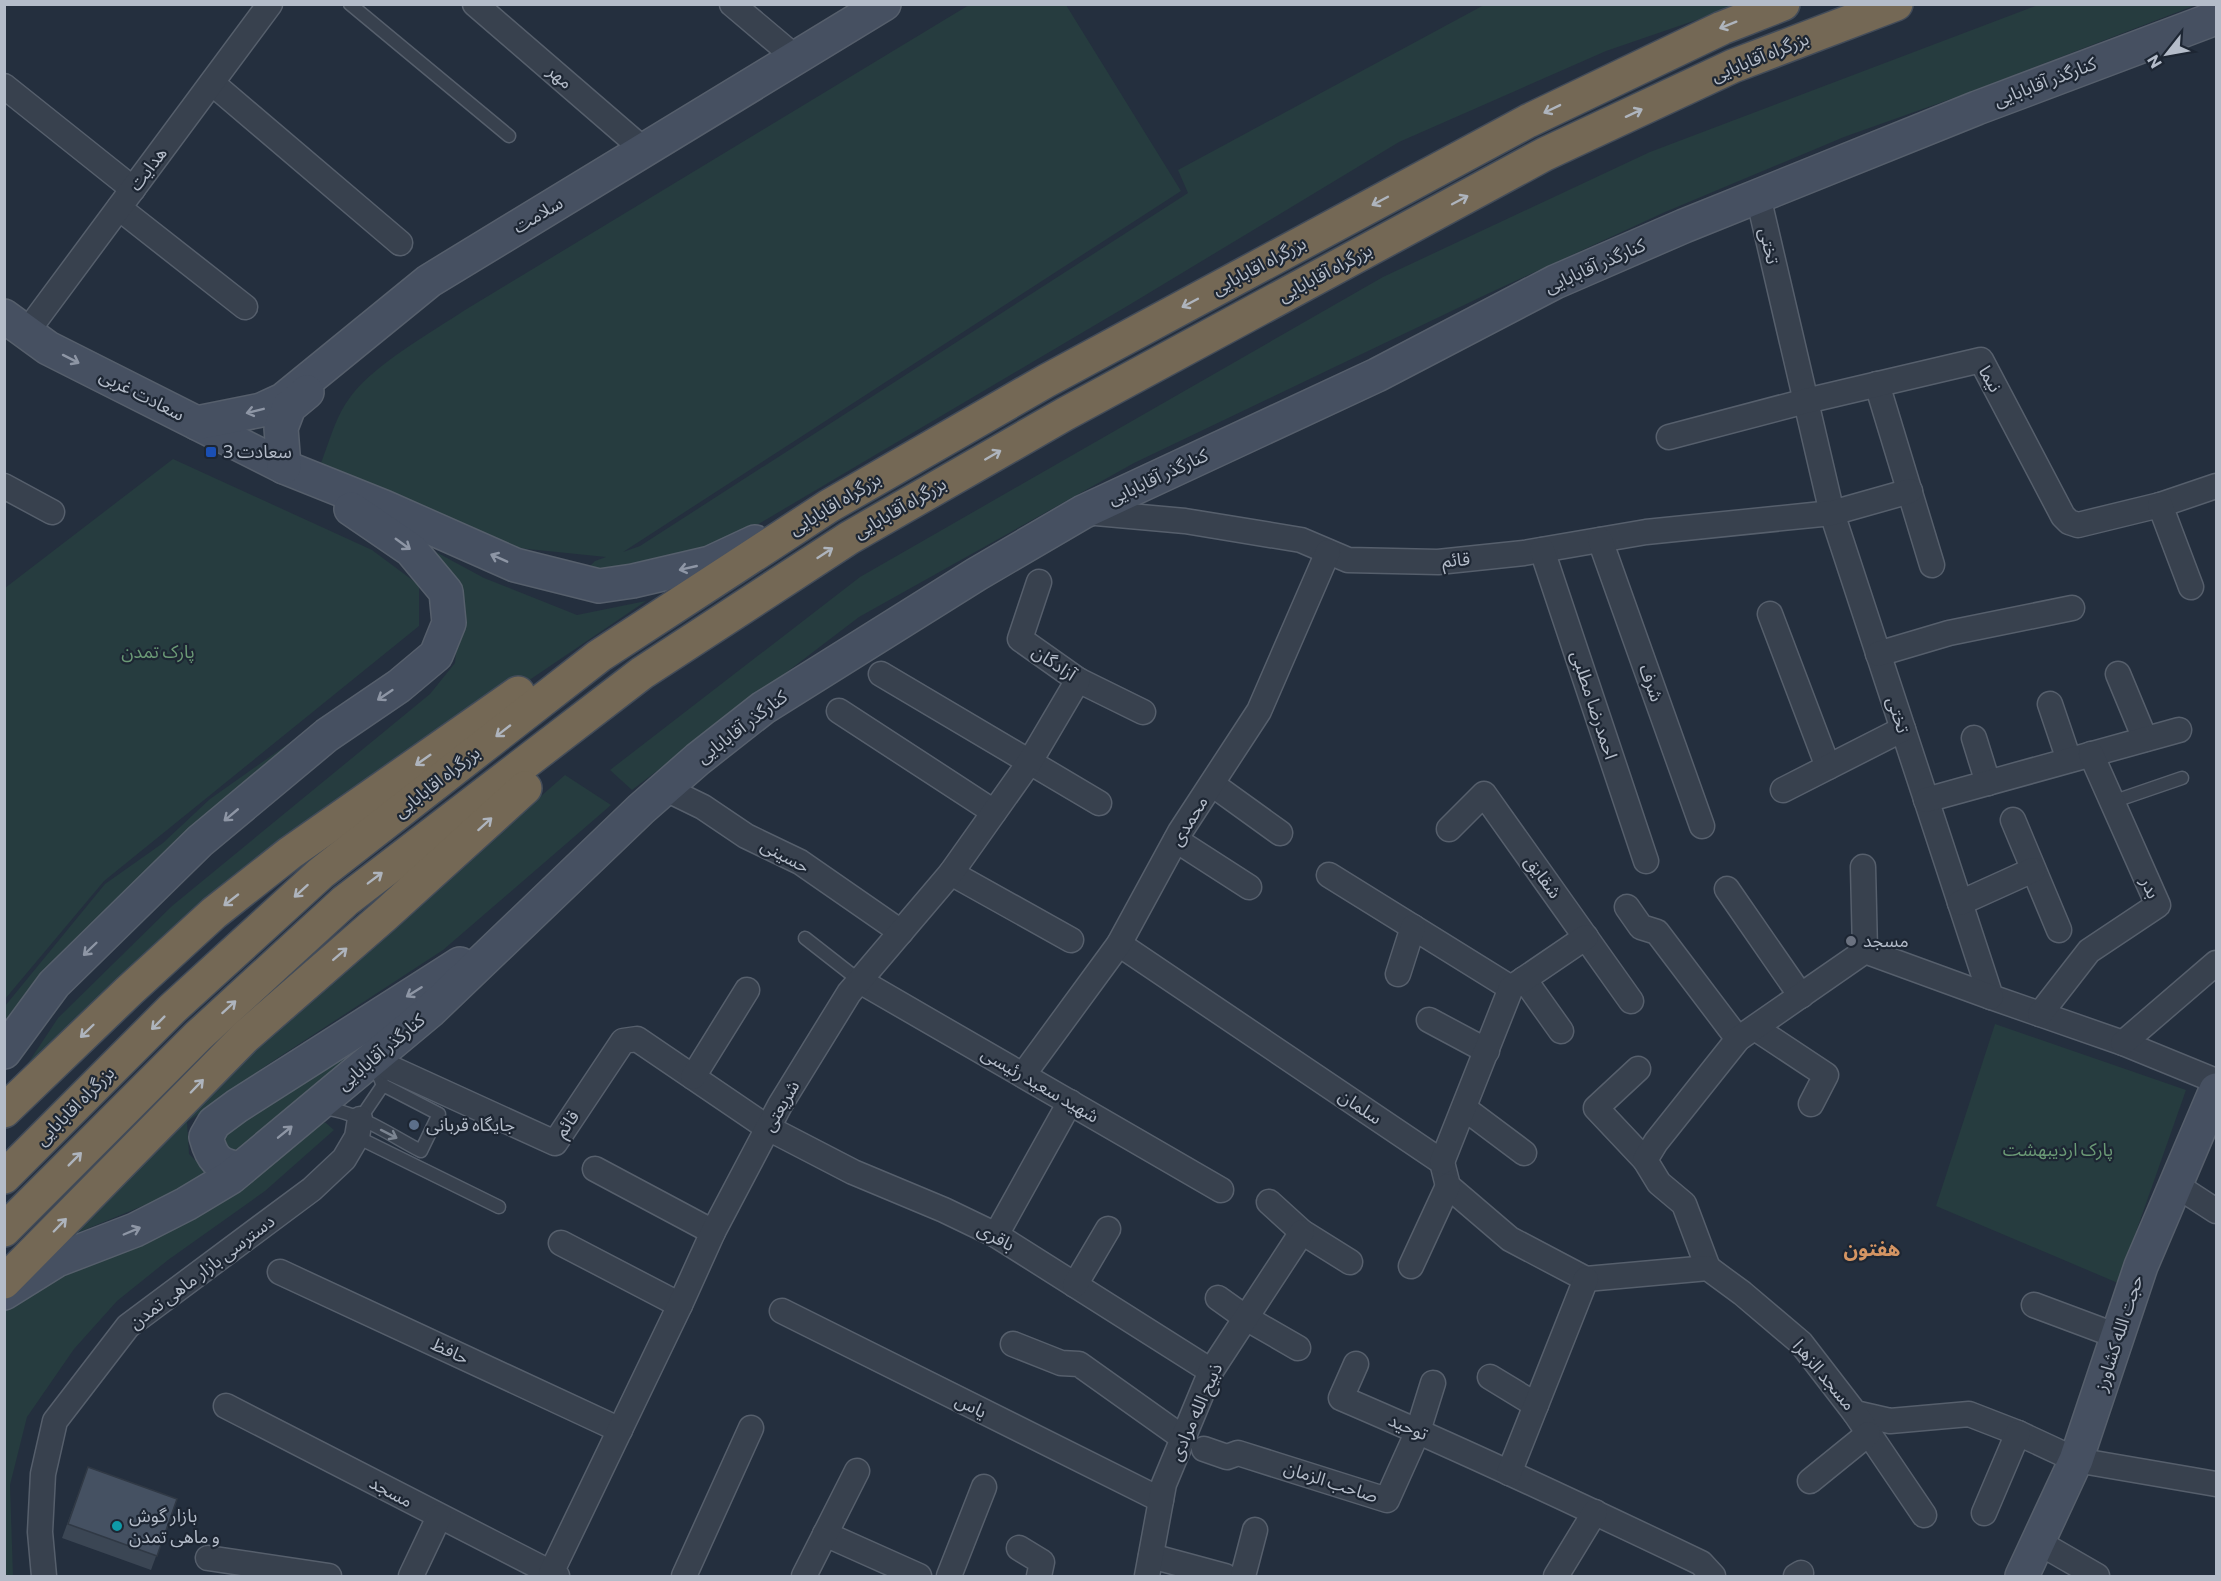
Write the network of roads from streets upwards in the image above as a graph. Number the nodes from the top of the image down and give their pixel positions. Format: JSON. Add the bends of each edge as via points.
{"nodes":[{"id":1,"x":270,"y":4,"type":"edge"},
{"id":2,"x":475,"y":4,"type":"edge"},
{"id":3,"x":732,"y":4,"type":"edge"},
{"id":4,"x":884,"y":4,"type":"edge"},
{"id":5,"x":903,"y":4,"type":"edge"},
{"id":6,"x":1783,"y":4,"type":"edge"},
{"id":7,"x":1896,"y":4,"type":"edge"},
{"id":8,"x":2217,"y":18,"type":"edge"},
{"id":9,"x":796,"y":58,"type":"junction"},
{"id":10,"x":212,"y":82,"type":"junction"},
{"id":11,"x":4,"y":86,"type":"edge"},
{"id":12,"x":645,"y":150,"type":"junction"},
{"id":13,"x":1758,"y":196,"type":"junction"},
{"id":14,"x":126,"y":199,"type":"junction"},
{"id":15,"x":400,"y":243,"type":"dead end"},
{"id":16,"x":245,"y":307,"type":"dead end"},
{"id":17,"x":15,"y":324,"type":"edge"},
{"id":18,"x":1876,"y":384,"type":"junction"},
{"id":19,"x":1806,"y":401,"type":"junction"},
{"id":20,"x":197,"y":423,"type":"junction"},
{"id":21,"x":1669,"y":437,"type":"dead end"},
{"id":22,"x":284,"y":467,"type":"junction"},
{"id":23,"x":4,"y":486,"type":"edge"},
{"id":24,"x":2216,"y":489,"type":"edge"},
{"id":25,"x":1910,"y":491,"type":"junction"},
{"id":26,"x":2160,"y":505,"type":"junction"},
{"id":27,"x":52,"y":512,"type":"dead end"},
{"id":28,"x":819,"y":512,"type":"junction"},
{"id":29,"x":1083,"y":512,"type":"junction"},
{"id":30,"x":1832,"y":513,"type":"junction"},
{"id":31,"x":1600,"y":540,"type":"junction"},
{"id":32,"x":1542,"y":550,"type":"junction"},
{"id":33,"x":1328,"y":552,"type":"junction"},
{"id":34,"x":1932,"y":565,"type":"dead end"},
{"id":35,"x":1039,"y":582,"type":"dead end"},
{"id":36,"x":776,"y":585,"type":"junction"},
{"id":37,"x":2191,"y":587,"type":"dead end"},
{"id":38,"x":2072,"y":608,"type":"dead end"},
{"id":39,"x":1770,"y":614,"type":"dead end"},
{"id":40,"x":1878,"y":654,"type":"junction"},
{"id":41,"x":599,"y":656,"type":"junction"},
{"id":42,"x":2118,"y":674,"type":"dead end"},
{"id":43,"x":881,"y":675,"type":"dead end"},
{"id":44,"x":1078,"y":680,"type":"junction"},
{"id":45,"x":2050,"y":704,"type":"dead end"},
{"id":46,"x":839,"y":711,"type":"dead end"},
{"id":47,"x":1143,"y":712,"type":"dead end"},
{"id":48,"x":1903,"y":729,"type":"junction"},
{"id":49,"x":2179,"y":730,"type":"dead end"},
{"id":50,"x":1974,"y":738,"type":"dead end"},
{"id":51,"x":2145,"y":739,"type":"junction"},
{"id":52,"x":2080,"y":757,"type":"junction"},
{"id":53,"x":1029,"y":763,"type":"junction"},
{"id":54,"x":1828,"y":767,"type":"junction"},
{"id":55,"x":1988,"y":783,"type":"junction"},
{"id":56,"x":1212,"y":784,"type":"junction"},
{"id":57,"x":664,"y":788,"type":"junction"},
{"id":58,"x":1783,"y":790,"type":"dead end"},
{"id":59,"x":1926,"y":800,"type":"junction"},
{"id":60,"x":1099,"y":803,"type":"dead end"},
{"id":61,"x":994,"y":812,"type":"junction"},
{"id":62,"x":2013,"y":820,"type":"dead end"},
{"id":63,"x":1702,"y":826,"type":"dead end"},
{"id":64,"x":1449,"y":829,"type":"dead end"},
{"id":65,"x":1280,"y":833,"type":"dead end"},
{"id":66,"x":1176,"y":840,"type":"junction"},
{"id":67,"x":1646,"y":861,"type":"dead end"},
{"id":68,"x":1863,"y":867,"type":"dead end"},
{"id":69,"x":2033,"y":870,"type":"junction"},
{"id":70,"x":951,"y":873,"type":"junction"},
{"id":71,"x":1329,"y":875,"type":"dead end"},
{"id":72,"x":1249,"y":887,"type":"dead end"},
{"id":73,"x":1727,"y":889,"type":"dead end"},
{"id":74,"x":1960,"y":903,"type":"junction"},
{"id":75,"x":1627,"y":907,"type":"dead end"},
{"id":76,"x":1413,"y":927,"type":"junction"},
{"id":77,"x":518,"y":928,"type":"junction"},
{"id":78,"x":2059,"y":930,"type":"dead end"},
{"id":79,"x":901,"y":932,"type":"junction"},
{"id":80,"x":1586,"y":937,"type":"junction"},
{"id":81,"x":1071,"y":940,"type":"dead end"},
{"id":82,"x":1119,"y":944,"type":"junction"},
{"id":83,"x":1864,"y":951,"type":"junction"},
{"id":84,"x":2217,"y":963,"type":"edge"},
{"id":85,"x":1398,"y":974,"type":"dead end"},
{"id":86,"x":860,"y":981,"type":"junction"},
{"id":87,"x":1517,"y":984,"type":"junction"},
{"id":88,"x":747,"y":990,"type":"dead end"},
{"id":89,"x":1801,"y":996,"type":"junction"},
{"id":90,"x":1991,"y":997,"type":"junction"},
{"id":91,"x":1631,"y":1001,"type":"dead end"},
{"id":92,"x":2040,"y":1014,"type":"junction"},
{"id":93,"x":1429,"y":1020,"type":"dead end"},
{"id":94,"x":1560,"y":1031,"type":"dead end"},
{"id":95,"x":1746,"y":1034,"type":"junction"},
{"id":96,"x":2123,"y":1043,"type":"junction"},
{"id":97,"x":1487,"y":1051,"type":"junction"},
{"id":98,"x":4,"y":1052,"type":"edge"},
{"id":99,"x":1638,"y":1069,"type":"dead end"},
{"id":100,"x":378,"y":1072,"type":"junction"},
{"id":101,"x":1023,"y":1075,"type":"junction"},
{"id":102,"x":693,"y":1077,"type":"junction"},
{"id":103,"x":2217,"y":1081,"type":"edge"},
{"id":104,"x":2217,"y":1090,"type":"edge"},
{"id":105,"x":1070,"y":1102,"type":"junction"},
{"id":106,"x":1811,"y":1104,"type":"dead end"},
{"id":107,"x":1464,"y":1108,"type":"junction"},
{"id":108,"x":4,"y":1111,"type":"edge"},
{"id":109,"x":358,"y":1128,"type":"road end"},
{"id":110,"x":768,"y":1128,"type":"junction"},
{"id":111,"x":1524,"y":1153,"type":"dead end"},
{"id":112,"x":1646,"y":1160,"type":"junction"},
{"id":113,"x":1442,"y":1162,"type":"junction"},
{"id":114,"x":240,"y":1169,"type":"junction"},
{"id":115,"x":595,"y":1169,"type":"dead end"},
{"id":116,"x":4,"y":1177,"type":"edge"},
{"id":117,"x":2176,"y":1185,"type":"junction"},
{"id":118,"x":1448,"y":1186,"type":"junction"},
{"id":119,"x":1221,"y":1190,"type":"dead end"},
{"id":120,"x":1269,"y":1202,"type":"dead end"},
{"id":121,"x":2217,"y":1211,"type":"edge"},
{"id":122,"x":1108,"y":1228,"type":"dead end"},
{"id":123,"x":4,"y":1230,"type":"edge"},
{"id":124,"x":712,"y":1232,"type":"junction"},
{"id":125,"x":1302,"y":1232,"type":"junction"},
{"id":126,"x":996,"y":1235,"type":"junction"},
{"id":127,"x":561,"y":1243,"type":"dead end"},
{"id":128,"x":1350,"y":1262,"type":"dead end"},
{"id":129,"x":1411,"y":1266,"type":"dead end"},
{"id":130,"x":1708,"y":1268,"type":"junction"},
{"id":131,"x":280,"y":1272,"type":"dead end"},
{"id":132,"x":1586,"y":1279,"type":"junction"},
{"id":133,"x":4,"y":1282,"type":"edge"},
{"id":134,"x":1075,"y":1285,"type":"junction"},
{"id":135,"x":4,"y":1293,"type":"edge"},
{"id":136,"x":1218,"y":1298,"type":"dead end"},
{"id":137,"x":680,"y":1305,"type":"junction"},
{"id":138,"x":2034,"y":1305,"type":"dead end"},
{"id":139,"x":782,"y":1311,"type":"dead end"},
{"id":140,"x":1246,"y":1318,"type":"junction"},
{"id":141,"x":2117,"y":1336,"type":"junction"},
{"id":142,"x":1013,"y":1344,"type":"dead end"},
{"id":143,"x":1298,"y":1348,"type":"dead end"},
{"id":144,"x":1356,"y":1365,"type":"dead end"},
{"id":145,"x":1211,"y":1371,"type":"junction"},
{"id":146,"x":1490,"y":1377,"type":"dead end"},
{"id":147,"x":1433,"y":1383,"type":"dead end"},
{"id":148,"x":1536,"y":1405,"type":"junction"},
{"id":149,"x":226,"y":1406,"type":"dead end"},
{"id":150,"x":1855,"y":1413,"type":"junction"},
{"id":151,"x":751,"y":1428,"type":"dead end"},
{"id":152,"x":620,"y":1430,"type":"junction"},
{"id":153,"x":1418,"y":1431,"type":"junction"},
{"id":154,"x":2018,"y":1433,"type":"junction"},
{"id":155,"x":1868,"y":1434,"type":"junction"},
{"id":156,"x":1193,"y":1444,"type":"junction"},
{"id":157,"x":2076,"y":1460,"type":"junction"},
{"id":158,"x":857,"y":1472,"type":"dead end"},
{"id":159,"x":1509,"y":1473,"type":"junction"},
{"id":160,"x":1810,"y":1481,"type":"dead end"},
{"id":161,"x":2217,"y":1484,"type":"edge"},
{"id":162,"x":984,"y":1487,"type":"dead end"},
{"id":163,"x":1161,"y":1500,"type":"junction"},
{"id":164,"x":1595,"y":1512,"type":"junction"},
{"id":165,"x":1984,"y":1513,"type":"dead end"},
{"id":166,"x":1924,"y":1515,"type":"dead end"},
{"id":167,"x":439,"y":1517,"type":"junction"},
{"id":168,"x":1255,"y":1530,"type":"dead end"},
{"id":169,"x":825,"y":1534,"type":"junction"},
{"id":170,"x":2038,"y":1542,"type":"junction"},
{"id":171,"x":1019,"y":1548,"type":"dead end"},
{"id":172,"x":208,"y":1558,"type":"dead end"},
{"id":173,"x":1149,"y":1566,"type":"edge"},
{"id":174,"x":554,"y":1575,"type":"edge"},
{"id":175,"x":44,"y":1576,"type":"edge"},
{"id":176,"x":329,"y":1576,"type":"edge"},
{"id":177,"x":411,"y":1576,"type":"edge"},
{"id":178,"x":684,"y":1576,"type":"edge"},
{"id":179,"x":804,"y":1576,"type":"edge"},
{"id":180,"x":919,"y":1576,"type":"edge"},
{"id":181,"x":949,"y":1576,"type":"edge"},
{"id":182,"x":1039,"y":1576,"type":"edge"},
{"id":183,"x":1225,"y":1576,"type":"edge"},
{"id":184,"x":1243,"y":1576,"type":"edge"},
{"id":185,"x":1556,"y":1576,"type":"edge"},
{"id":186,"x":1713,"y":1576,"type":"edge"},
{"id":187,"x":2022,"y":1576,"type":"edge"},
{"id":188,"x":2097,"y":1576,"type":"edge"}],
"edges":[{"from":1,"to":10,"type":"street","name":"هدایت"},
{"from":2,"to":12,"type":"street","name":"مهر"},
{"from":3,"to":9,"type":"street"},
{"from":4,"to":9,"type":"street","name":"سلامت"},
{"from":5,"to":22,"type":"street","name":"سلامت","via":[[435,288],[289,407],[281,428]]},
{"from":6,"to":28,"type":"highway","name":"بزرگراه اقابابایی","one_way":true,"via":[[1722,28],[1528,121],[1046,381]]},
{"from":36,"to":7,"type":"highway","name":"بزرگراه آقابابایی","one_way":true,"via":[[849,538],[1065,414],[1545,154],[1733,66]]},
{"from":8,"to":13,"type":"street","name":"کنارگذر آقابابایی"},
{"from":9,"to":12,"type":"street","name":"سلامت"},
{"from":10,"to":14,"type":"street","name":"هدایت"},
{"from":10,"to":15,"type":"street"},
{"from":11,"to":14,"type":"street"},
{"from":12,"to":20,"type":"street","name":"سلامت","one_way":true,"via":[[429,281],[283,400],[261,410]]},
{"from":13,"to":19,"type":"street","name":"تختی"},
{"from":13,"to":29,"type":"street","name":"کنارگذر آقابابایی","via":[[1555,282],[1377,375]]},
{"from":14,"to":16,"type":"street"},
{"from":14,"to":17,"type":"street","name":"هدایت"},
{"from":17,"to":20,"type":"street","name":"سعادت غربی","one_way":true,"via":[[48,348]]},
{"from":18,"to":19,"type":"street","name":"نیما"},
{"from":18,"to":25,"type":"street"},
{"from":18,"to":26,"type":"street","name":"نیما","via":[[1981,360],[2069,522],[2078,525]]},
{"from":19,"to":21,"type":"street","name":"نیما"},
{"from":19,"to":30,"type":"street","name":"تختی"},
{"from":20,"to":22,"type":"street","name":"سعادت غربی"},
{"from":28,"to":22,"type":"street","one_way":true,"via":[[710,563],[599,586],[515,565]]},
{"from":22,"to":98,"type":"street","one_way":true,"via":[[411,550],[446,592],[449,623],[436,655],[399,686],[327,735],[200,841],[54,984]]},
{"from":23,"to":27,"type":"street"},
{"from":24,"to":26,"type":"street"},
{"from":25,"to":30,"type":"street","name":"قائم"},
{"from":25,"to":34,"type":"street"},
{"from":26,"to":37,"type":"street"},
{"from":28,"to":41,"type":"highway","name":"بزرگراه اقابابایی"},
{"from":29,"to":33,"type":"street","name":"قائم","via":[[1185,521],[1301,540]]},
{"from":29,"to":57,"type":"street","name":"کنارگذر آقابابایی","via":[[764,708]]},
{"from":30,"to":31,"type":"street","name":"قائم"},
{"from":30,"to":40,"type":"street","name":"تختی"},
{"from":31,"to":32,"type":"street","name":"قائم"},
{"from":31,"to":63,"type":"street","name":"شرف"},
{"from":32,"to":33,"type":"street","name":"قائم","via":[[1438,562],[1348,560]]},
{"from":32,"to":67,"type":"street","name":"احمدرضا مطلبی"},
{"from":33,"to":56,"type":"street","name":"محمدی","via":[[1259,711]]},
{"from":35,"to":44,"type":"street","name":"آزادگان","via":[[1020,639]]},
{"from":123,"to":36,"type":"highway","name":"بزرگراه اقابابایی","one_way":true,"via":[[198,1036],[345,902],[642,674]]},
{"from":133,"to":36,"type":"highway","one_way":true,"via":[[245,1037],[575,743]]},
{"from":38,"to":40,"type":"street","via":[[1949,633]]},
{"from":39,"to":54,"type":"street"},
{"from":40,"to":48,"type":"street","name":"تختی"},
{"from":41,"to":108,"type":"highway","one_way":true,"via":[[515,694],[290,853],[214,914]]},
{"from":41,"to":116,"type":"highway","name":"بزرگراه اقابابایی","one_way":true,"via":[[321,873],[172,1009]]},
{"from":42,"to":51,"type":"street"},
{"from":43,"to":53,"type":"street"},
{"from":44,"to":47,"type":"street","name":"آزادگان"},
{"from":44,"to":53,"type":"street","name":"شریعتی"},
{"from":45,"to":52,"type":"street","name":"بدر"},
{"from":46,"to":61,"type":"street"},
{"from":48,"to":54,"type":"street"},
{"from":48,"to":59,"type":"street","name":"تختی"},
{"from":49,"to":51,"type":"street"},
{"from":50,"to":55,"type":"street"},
{"from":51,"to":52,"type":"street"},
{"from":52,"to":55,"type":"street"},
{"from":52,"to":92,"type":"street","name":"بدر","via":[[2112,801],[2158,905],[2089,951]]},
{"from":53,"to":60,"type":"street"},
{"from":53,"to":61,"type":"street","name":"شریعتی"},
{"from":54,"to":58,"type":"street"},
{"from":55,"to":59,"type":"street"},
{"from":56,"to":65,"type":"street"},
{"from":56,"to":66,"type":"street","name":"محمدی"},
{"from":57,"to":77,"type":"street","name":"کنارگذر آقابابایی"},
{"from":57,"to":79,"type":"street","name":"حسینی","via":[[800,862]]},
{"from":59,"to":74,"type":"street","name":"تختی"},
{"from":61,"to":70,"type":"street","name":"شریعتی"},
{"from":62,"to":69,"type":"street"},
{"from":64,"to":80,"type":"street","name":"شقایق","via":[[1484,794]]},
{"from":66,"to":72,"type":"street"},
{"from":66,"to":82,"type":"street","name":"محمدی"},
{"from":68,"to":83,"type":"street"},
{"from":69,"to":74,"type":"street"},
{"from":69,"to":78,"type":"street"},
{"from":70,"to":79,"type":"street","name":"شریعتی"},
{"from":70,"to":81,"type":"street"},
{"from":71,"to":76,"type":"street"},
{"from":73,"to":89,"type":"street"},
{"from":74,"to":90,"type":"street","name":"تختی"},
{"from":75,"to":95,"type":"street","via":[[1641,927],[1657,932]]},
{"from":76,"to":85,"type":"street"},
{"from":76,"to":87,"type":"street"},
{"from":77,"to":100,"type":"street","name":"کنارگذر آقابابایی","via":[[430,1011]]},
{"from":77,"to":114,"type":"street","one_way":true,"via":[[411,993],[214,1124],[206,1137],[211,1155],[224,1166]]},
{"from":79,"to":86,"type":"street","name":"شریعتی"},
{"from":80,"to":87,"type":"street"},
{"from":80,"to":91,"type":"street","name":"شقایق"},
{"from":82,"to":101,"type":"street","name":"محمدی"},
{"from":82,"to":113,"type":"street","name":"سلمان"},
{"from":83,"to":89,"type":"street"},
{"from":83,"to":90,"type":"street"},
{"from":84,"to":96,"type":"street"},
{"from":86,"to":101,"type":"street","name":"شهید سعید رئیسی"},
{"from":86,"to":110,"type":"street","name":"شریعتی"},
{"from":87,"to":94,"type":"street"},
{"from":87,"to":97,"type":"street"},
{"from":88,"to":102,"type":"street"},
{"from":89,"to":95,"type":"street"},
{"from":90,"to":92,"type":"street"},
{"from":92,"to":96,"type":"street"},
{"from":93,"to":97,"type":"street"},
{"from":95,"to":106,"type":"street","via":[[1826,1075]]},
{"from":95,"to":112,"type":"street","via":[[1656,1142]]},
{"from":96,"to":103,"type":"street"},
{"from":97,"to":107,"type":"street"},
{"from":99,"to":112,"type":"street","via":[[1596,1108]]},
{"from":100,"to":102,"type":"street","name":"قائم","via":[[555,1143],[623,1041],[637,1039]]},
{"from":114,"to":100,"type":"street","name":"کنارگذر آقابابایی","one_way":true,"via":[[315,1108]]},
{"from":101,"to":105,"type":"street","name":"شهید سعید رئیسی"},
{"from":102,"to":110,"type":"street"},
{"from":104,"to":117,"type":"street","name":"حجت الله کشاورز"},
{"from":105,"to":119,"type":"street","name":"شهید سعید رئیسی"},
{"from":105,"to":126,"type":"street"},
{"from":107,"to":111,"type":"street"},
{"from":107,"to":113,"type":"street"},
{"from":109,"to":175,"type":"street","name":"دسترسی بازار ماهی تمدن","via":[[344,1159],[312,1189],[128,1326],[54,1421],[43,1474],[40,1532]]},
{"from":110,"to":124,"type":"street","name":"شریعتی"},
{"from":110,"to":126,"type":"street","name":"باقری","via":[[853,1172]]},
{"from":112,"to":130,"type":"street","via":[[1659,1183],[1684,1204]]},
{"from":113,"to":118,"type":"street"},
{"from":135,"to":114,"type":"street","name":"کنارگذر آقابابایی","one_way":true,"via":[[57,1260],[135,1230],[186,1204]]},
{"from":115,"to":124,"type":"street"},
{"from":117,"to":121,"type":"street"},
{"from":117,"to":141,"type":"street","name":"حجت الله کشاورز","via":[[2141,1266]]},
{"from":118,"to":129,"type":"street"},
{"from":118,"to":132,"type":"street","via":[[1510,1239]]},
{"from":120,"to":125,"type":"street"},
{"from":122,"to":134,"type":"street"},
{"from":124,"to":137,"type":"street","name":"شریعتی"},
{"from":125,"to":128,"type":"street"},
{"from":125,"to":140,"type":"street","name":"ذبیح الله مرادی"},
{"from":126,"to":134,"type":"street","name":"باقری"},
{"from":127,"to":137,"type":"street"},
{"from":130,"to":132,"type":"street"},
{"from":130,"to":150,"type":"street","name":"مسجد الزهرا","via":[[1801,1343]]},
{"from":131,"to":152,"type":"street","name":"حافظ"},
{"from":132,"to":148,"type":"street"},
{"from":134,"to":145,"type":"street","name":"باقری"},
{"from":136,"to":140,"type":"street"},
{"from":137,"to":152,"type":"street","name":"شریعتی"},
{"from":138,"to":141,"type":"street"},
{"from":139,"to":163,"type":"street","name":"یاس"},
{"from":140,"to":143,"type":"street"},
{"from":140,"to":145,"type":"street","name":"ذبیح الله مرادی"},
{"from":141,"to":157,"type":"street","name":"حجت الله کشاورز"},
{"from":142,"to":156,"type":"street","via":[[1061,1363],[1079,1364]]},
{"from":144,"to":153,"type":"street","name":"توحید","via":[[1341,1398]]},
{"from":145,"to":156,"type":"street","name":"ذبیح الله مرادی"},
{"from":146,"to":148,"type":"street"},
{"from":147,"to":153,"type":"street"},
{"from":148,"to":159,"type":"street"},
{"from":149,"to":167,"type":"street","name":"مسجد"},
{"from":150,"to":154,"type":"street","name":"مسجد الزهرا","via":[[1890,1421],[1969,1414]]},
{"from":150,"to":155,"type":"street"},
{"from":151,"to":178,"type":"street"},
{"from":152,"to":174,"type":"street","name":"شریعتی"},
{"from":153,"to":156,"type":"street","name":"صاحب الزمان","via":[[1387,1500],[1238,1453],[1227,1458]]},
{"from":153,"to":159,"type":"street","name":"توحید"},
{"from":154,"to":157,"type":"street","name":"مسجد الزهرا"},
{"from":154,"to":165,"type":"street"},
{"from":155,"to":160,"type":"street"},
{"from":155,"to":166,"type":"street"},
{"from":156,"to":163,"type":"street","name":"ذبیح الله مرادی","via":[[1164,1484]]},
{"from":157,"to":161,"type":"street"},
{"from":157,"to":170,"type":"street","name":"حجت الله کشاورز"},
{"from":158,"to":169,"type":"street"},
{"from":159,"to":164,"type":"street","name":"توحید"},
{"from":162,"to":181,"type":"street"},
{"from":163,"to":173,"type":"street","name":"ذبیح الله مرادی"},
{"from":164,"to":185,"type":"street"},
{"from":164,"to":186,"type":"street","name":"توحید","via":[[1701,1563]]},
{"from":167,"to":174,"type":"street","name":"مسجد"},
{"from":167,"to":177,"type":"street"},
{"from":168,"to":184,"type":"street"},
{"from":169,"to":179,"type":"street"},
{"from":169,"to":180,"type":"street"},
{"from":170,"to":187,"type":"street","name":"حجت الله کشاورز"},
{"from":170,"to":188,"type":"street"},
{"from":171,"to":182,"type":"street","via":[[1042,1562]]},
{"from":172,"to":176,"type":"street"},
{"from":173,"to":183,"type":"street"}]}
